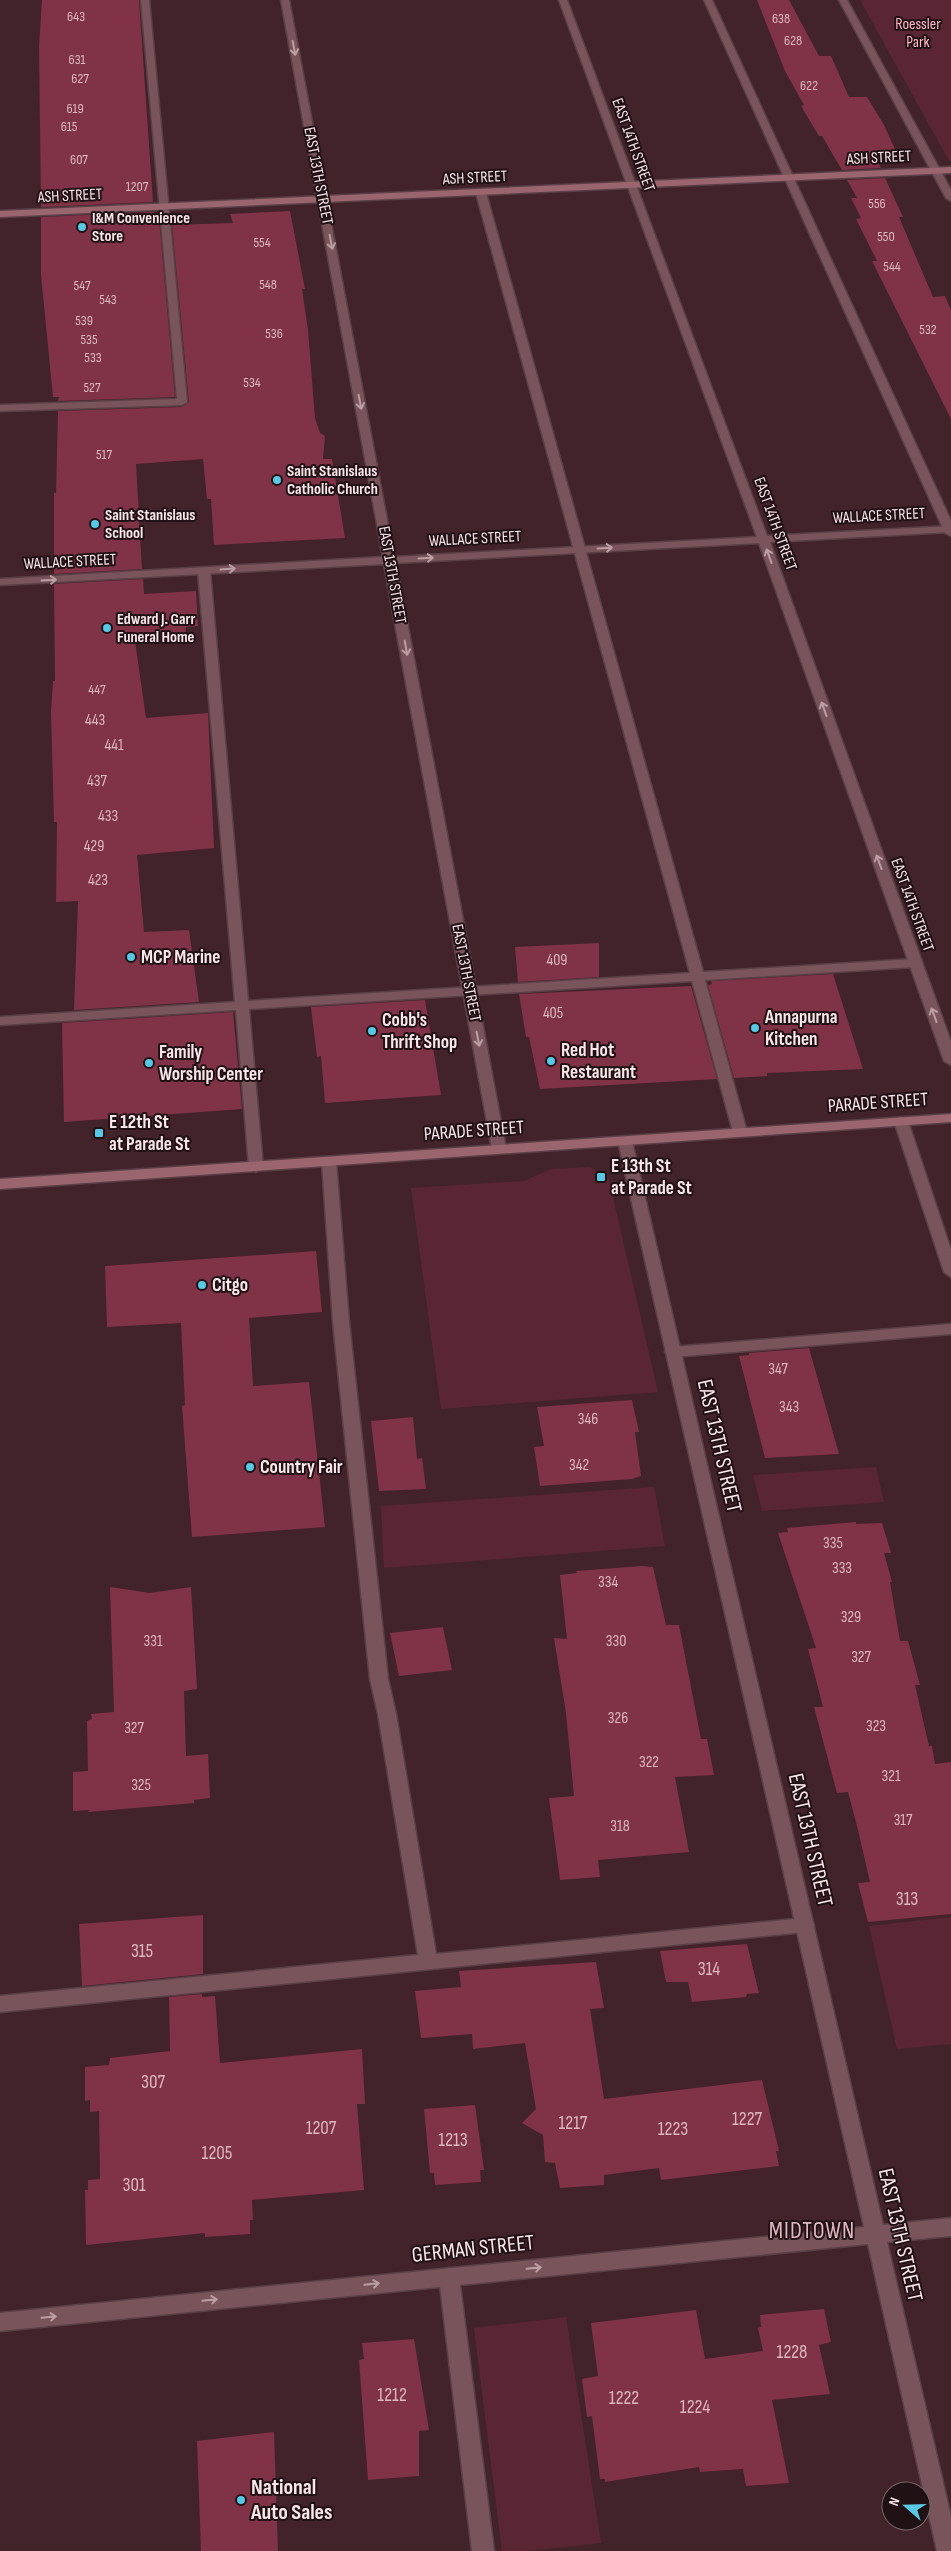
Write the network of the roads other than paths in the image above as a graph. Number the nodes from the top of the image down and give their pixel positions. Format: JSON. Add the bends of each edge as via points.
{"nodes":[{"id":1,"x":145,"y":0,"type":"edge"},
{"id":2,"x":285,"y":0,"type":"edge"},
{"id":3,"x":563,"y":0,"type":"edge"},
{"id":4,"x":708,"y":0,"type":"edge"},
{"id":5,"x":843,"y":0,"type":"edge"},
{"id":6,"x":951,"y":170,"type":"edge"},
{"id":7,"x":936,"y":171,"type":"junction"},
{"id":8,"x":790,"y":178,"type":"junction"},
{"id":9,"x":631,"y":185,"type":"junction"},
{"id":10,"x":481,"y":193,"type":"junction"},
{"id":11,"x":951,"y":198,"type":"edge"},
{"id":12,"x":322,"y":199,"type":"junction"},
{"id":13,"x":165,"y":207,"type":"junction"},
{"id":14,"x":0,"y":214,"type":"edge"},
{"id":15,"x":0,"y":408,"type":"edge"},
{"id":16,"x":950,"y":530,"type":"edge"},
{"id":17,"x":763,"y":539,"type":"junction"},
{"id":18,"x":581,"y":549,"type":"junction"},
{"id":19,"x":390,"y":559,"type":"junction"},
{"id":20,"x":204,"y":571,"type":"junction"},
{"id":21,"x":0,"y":582,"type":"edge"},
{"id":22,"x":915,"y":963,"type":"junction"},
{"id":23,"x":698,"y":977,"type":"junction"},
{"id":24,"x":469,"y":991,"type":"junction"},
{"id":25,"x":241,"y":1006,"type":"junction"},
{"id":26,"x":0,"y":1021,"type":"edge"},
{"id":27,"x":951,"y":1061,"type":"edge"},
{"id":28,"x":951,"y":1118,"type":"edge"},
{"id":29,"x":901,"y":1121,"type":"junction"},
{"id":30,"x":740,"y":1132,"type":"junction"},
{"id":31,"x":625,"y":1141,"type":"junction"},
{"id":32,"x":499,"y":1149,"type":"junction"},
{"id":33,"x":329,"y":1162,"type":"junction"},
{"id":34,"x":256,"y":1167,"type":"junction"},
{"id":35,"x":0,"y":1184,"type":"edge"},
{"id":36,"x":951,"y":1272,"type":"edge"},
{"id":37,"x":951,"y":1329,"type":"edge"},
{"id":38,"x":673,"y":1352,"type":"junction"},
{"id":39,"x":805,"y":1925,"type":"junction"},
{"id":40,"x":428,"y":1960,"type":"junction"},
{"id":41,"x":0,"y":2004,"type":"edge"},
{"id":42,"x":951,"y":2227,"type":"edge"},
{"id":43,"x":875,"y":2234,"type":"junction"},
{"id":44,"x":449,"y":2277,"type":"junction"},
{"id":45,"x":0,"y":2322,"type":"edge"},
{"id":46,"x":483,"y":2551,"type":"edge"},
{"id":47,"x":948,"y":2551,"type":"edge"}],
"edges":[{"from":1,"to":13,"type":"street"},
{"from":2,"to":12,"type":"street","name":"EAST 13TH STREET","one_way":true},
{"from":3,"to":9,"type":"street","name":"EAST 14TH STREET"},
{"from":4,"to":8,"type":"street"},
{"from":5,"to":7,"type":"street"},
{"from":6,"to":7,"type":"street","name":"ASH STREET"},
{"from":7,"to":8,"type":"street","name":"ASH STREET"},
{"from":7,"to":11,"type":"street"},
{"from":8,"to":9,"type":"street","name":"ASH STREET"},
{"from":8,"to":16,"type":"street"},
{"from":9,"to":10,"type":"street","name":"ASH STREET"},
{"from":9,"to":17,"type":"street","name":"EAST 14TH STREET"},
{"from":10,"to":12,"type":"street","name":"ASH STREET"},
{"from":10,"to":18,"type":"street"},
{"from":12,"to":13,"type":"street","name":"ASH STREET"},
{"from":12,"to":19,"type":"street","name":"EAST 13TH STREET","one_way":true},
{"from":13,"to":14,"type":"street","name":"ASH STREET"},
{"from":13,"to":15,"type":"street","via":[[182,402]]},
{"from":16,"to":17,"type":"street","name":"WALLACE STREET"},
{"from":18,"to":17,"type":"street","name":"WALLACE STREET","one_way":true},
{"from":22,"to":17,"type":"street","name":"EAST 14TH STREET","one_way":true},
{"from":19,"to":18,"type":"street","name":"WALLACE STREET","one_way":true},
{"from":18,"to":23,"type":"street"},
{"from":20,"to":19,"type":"street","name":"WALLACE STREET","one_way":true},
{"from":19,"to":24,"type":"street","name":"EAST 13TH STREET","one_way":true},
{"from":21,"to":20,"type":"street","name":"WALLACE STREET","one_way":true},
{"from":20,"to":25,"type":"street"},
{"from":22,"to":23,"type":"street"},
{"from":27,"to":22,"type":"street","name":"EAST 14TH STREET","one_way":true},
{"from":23,"to":24,"type":"street"},
{"from":23,"to":30,"type":"street"},
{"from":24,"to":25,"type":"street"},
{"from":24,"to":32,"type":"street","name":"EAST 13TH STREET","one_way":true},
{"from":25,"to":26,"type":"street"},
{"from":25,"to":34,"type":"street"},
{"from":28,"to":29,"type":"street","name":"PARADE STREET"},
{"from":29,"to":30,"type":"street","name":"PARADE STREET"},
{"from":29,"to":36,"type":"street"},
{"from":30,"to":31,"type":"street","name":"PARADE STREET"},
{"from":31,"to":32,"type":"street","name":"PARADE STREET"},
{"from":31,"to":38,"type":"street","name":"EAST 13TH STREET"},
{"from":32,"to":33,"type":"street","name":"PARADE STREET"},
{"from":33,"to":34,"type":"street","name":"PARADE STREET"},
{"from":33,"to":40,"type":"street","via":[[341,1322],[379,1679]]},
{"from":34,"to":35,"type":"street","name":"PARADE STREET"},
{"from":37,"to":38,"type":"street"},
{"from":38,"to":39,"type":"street","name":"EAST 13TH STREET"},
{"from":39,"to":40,"type":"street"},
{"from":39,"to":43,"type":"street","name":"EAST 13TH STREET"},
{"from":40,"to":41,"type":"street"},
{"from":42,"to":43,"type":"street","name":"GERMAN STREET"},
{"from":44,"to":43,"type":"street","name":"GERMAN STREET","one_way":true},
{"from":43,"to":47,"type":"street","name":"EAST 13TH STREET"},
{"from":45,"to":44,"type":"street","name":"GERMAN STREET","one_way":true},
{"from":44,"to":46,"type":"street"}]}
